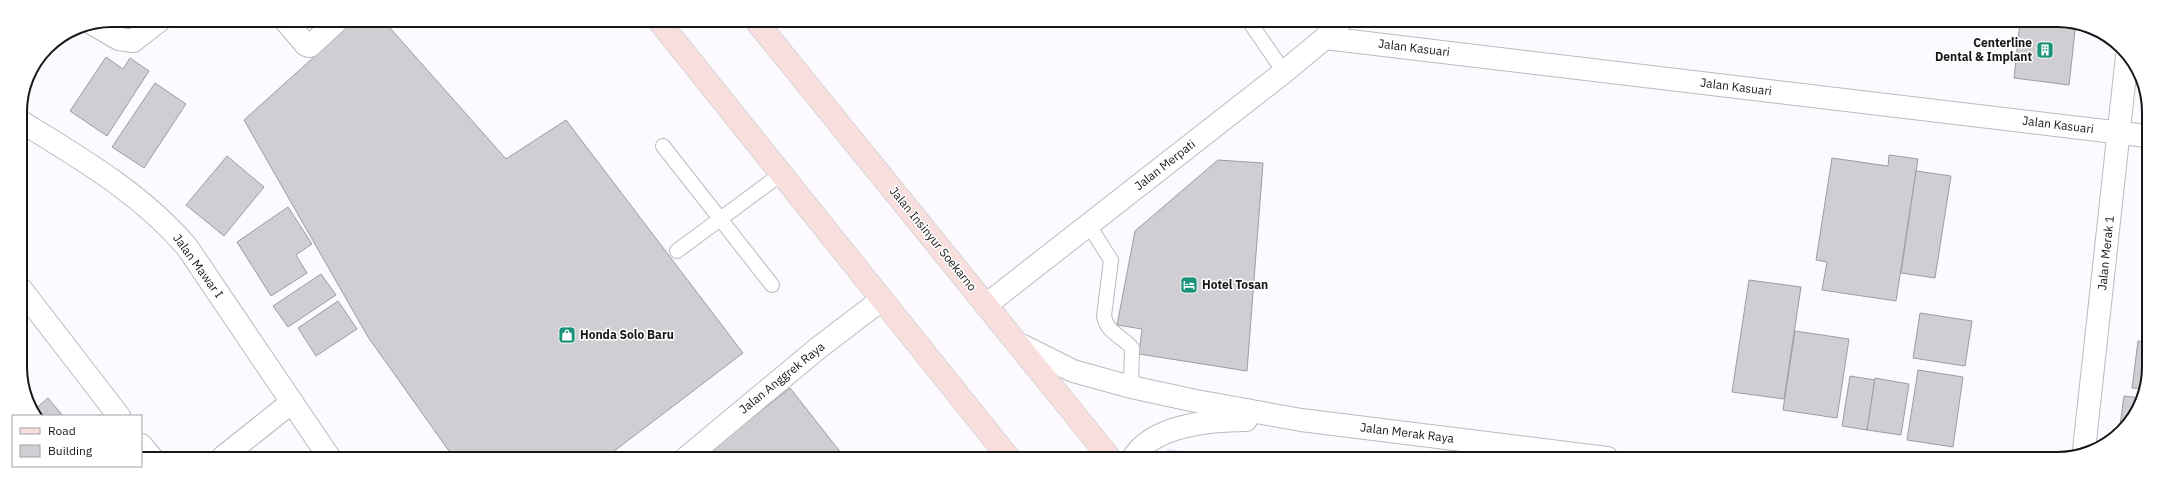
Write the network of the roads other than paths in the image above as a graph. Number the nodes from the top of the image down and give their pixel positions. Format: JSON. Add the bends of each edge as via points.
{"nodes":[{"id":1,"x":152,"y":27,"type":"edge"},
{"id":2,"x":291,"y":27,"type":"edge"},
{"id":3,"x":330,"y":27,"type":"edge"},
{"id":4,"x":664,"y":27,"type":"edge"},
{"id":5,"x":761,"y":27,"type":"edge"},
{"id":6,"x":1253,"y":27,"type":"edge"},
{"id":7,"x":1335,"y":27,"type":"edge"},
{"id":8,"x":100,"y":28,"type":"edge"},
{"id":9,"x":1325,"y":38,"type":"junction"},
{"id":10,"x":2126,"y":63,"type":"edge"},
{"id":11,"x":1284,"y":72,"type":"junction"},
{"id":12,"x":27,"y":125,"type":"edge"},
{"id":13,"x":2119,"y":132,"type":"junction"},
{"id":14,"x":2142,"y":135,"type":"edge"},
{"id":15,"x":663,"y":146,"type":"dead end"},
{"id":16,"x":781,"y":174,"type":"junction"},
{"id":17,"x":720,"y":219,"type":"junction"},
{"id":18,"x":1088,"y":224,"type":"junction"},
{"id":19,"x":677,"y":251,"type":"dead end"},
{"id":20,"x":772,"y":285,"type":"dead end"},
{"id":21,"x":27,"y":297,"type":"edge"},
{"id":22,"x":881,"y":300,"type":"junction"},
{"id":23,"x":986,"y":304,"type":"junction"},
{"id":24,"x":1017,"y":344,"type":"junction"},
{"id":25,"x":1131,"y":387,"type":"junction"},
{"id":26,"x":292,"y":402,"type":"junction"},
{"id":27,"x":118,"y":415,"type":"edge"},
{"id":28,"x":1302,"y":420,"type":"junction"},
{"id":29,"x":2084,"y":447,"type":"edge"},
{"id":30,"x":229,"y":452,"type":"edge"},
{"id":31,"x":325,"y":452,"type":"edge"},
{"id":32,"x":693,"y":452,"type":"edge"},
{"id":33,"x":1004,"y":452,"type":"edge"},
{"id":34,"x":1105,"y":452,"type":"edge"},
{"id":35,"x":1136,"y":452,"type":"edge"},
{"id":36,"x":1559,"y":452,"type":"edge"}],
"edges":[{"from":1,"to":8,"type":"street","via":[[133,41],[119,39]]},
{"from":2,"to":3,"type":"street","via":[[306,45],[310,46]]},
{"from":4,"to":16,"type":"main road"},
{"from":5,"to":23,"type":"main road","name":"Jalan Insinyur Soekarno"},
{"from":6,"to":11,"type":"lane"},
{"from":7,"to":9,"type":"street","name":"Jalan Merpati"},
{"from":9,"to":11,"type":"street","name":"Jalan Merpati"},
{"from":9,"to":13,"type":"street","name":"Jalan Kasuari"},
{"from":10,"to":13,"type":"street","name":"Jalan Merak 1"},
{"from":11,"to":18,"type":"street","name":"Jalan Merpati"},
{"from":12,"to":26,"type":"street","name":"Jalan Mawar I","via":[[96,168],[168,225],[187,247]]},
{"from":13,"to":14,"type":"street","name":"Jalan Kasuari"},
{"from":13,"to":29,"type":"street","name":"Jalan Merak 1"},
{"from":15,"to":17,"type":"lane"},
{"from":16,"to":17,"type":"lane"},
{"from":16,"to":22,"type":"main road"},
{"from":17,"to":19,"type":"lane"},
{"from":17,"to":20,"type":"lane"},
{"from":18,"to":23,"type":"street","name":"Jalan Merpati"},
{"from":18,"to":25,"type":"lane","via":[[1111,260],[1105,320],[1110,331],[1132,348]]},
{"from":21,"to":27,"type":"street"},
{"from":22,"to":32,"type":"street","name":"Jalan Anggrek Raya","via":[[817,349]]},
{"from":22,"to":33,"type":"main road"},
{"from":23,"to":24,"type":"main road","name":"Jalan Insinyur Soekarno"},
{"from":24,"to":25,"type":"street","name":"Jalan Merak Raya","via":[[1073,371]]},
{"from":24,"to":34,"type":"main road","name":"Jalan Insinyur Soekarno"},
{"from":25,"to":28,"type":"street","name":"Jalan Merak Raya"},
{"from":26,"to":30,"type":"street"},
{"from":26,"to":31,"type":"street","name":"Jalan Mawar I"},
{"from":28,"to":35,"type":"street","name":"Jalan Merak Raya","via":[[1220,420],[1187,426],[1156,436]]},
{"from":28,"to":36,"type":"street","name":"Jalan Merak Raya"}]}
